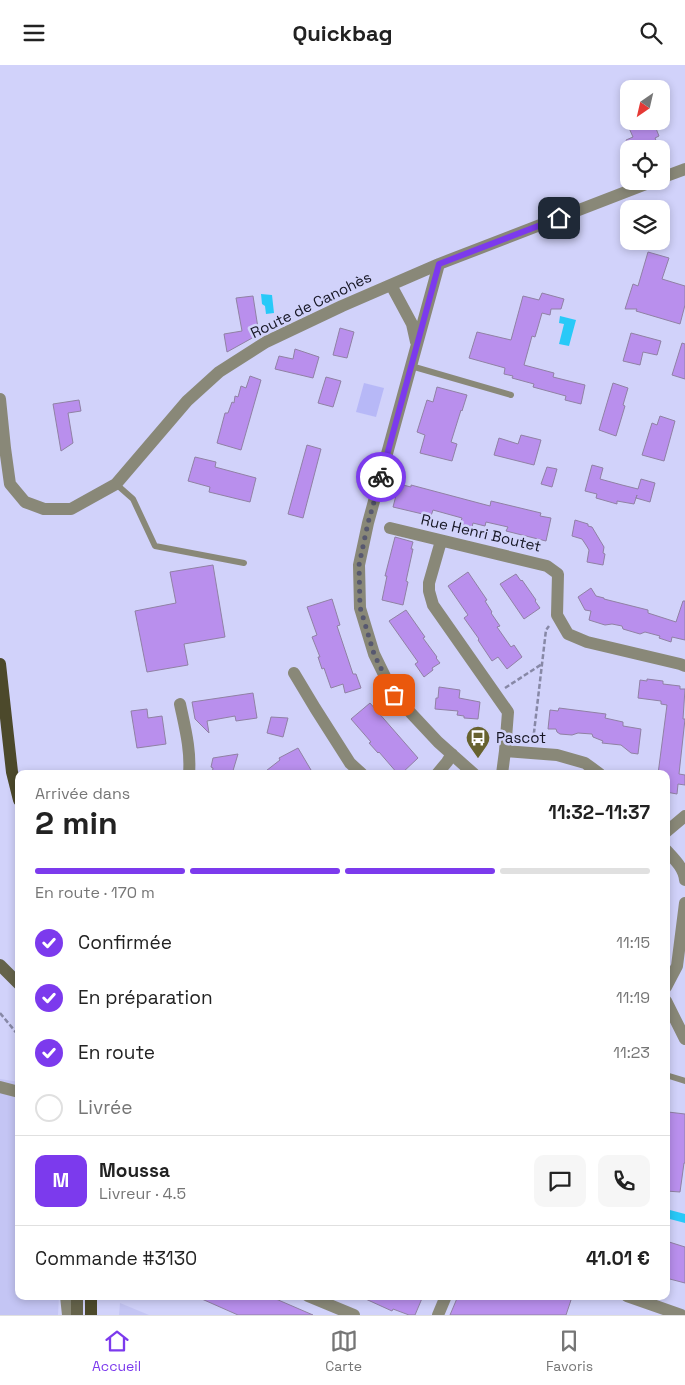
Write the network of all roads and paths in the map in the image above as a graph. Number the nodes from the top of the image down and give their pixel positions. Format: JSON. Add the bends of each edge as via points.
{"nodes":[{"id":1,"x":685,"y":169,"type":"edge"},
{"id":2,"x":670,"y":175,"type":"edge"},
{"id":3,"x":631,"y":190,"type":"edge"},
{"id":4,"x":439,"y":264,"type":"junction"},
{"id":5,"x":391,"y":285,"type":"junction"},
{"id":6,"x":416,"y":344,"type":"junction"},
{"id":7,"x":411,"y":366,"type":"junction"},
{"id":8,"x":511,"y":395,"type":"dead end"},
{"id":9,"x":0,"y":399,"type":"edge"},
{"id":10,"x":116,"y":484,"type":"junction"},
{"id":11,"x":390,"y":528,"type":"dead end"},
{"id":12,"x":441,"y":541,"type":"junction"},
{"id":13,"x":244,"y":563,"type":"dead end"},
{"id":14,"x":558,"y":615,"type":"junction"},
{"id":15,"x":0,"y":664,"type":"edge"},
{"id":16,"x":542,"y":664,"type":"junction"},
{"id":17,"x":685,"y":666,"type":"edge"},
{"id":18,"x":294,"y":673,"type":"dead end"},
{"id":19,"x":495,"y":694,"type":"junction"},
{"id":20,"x":180,"y":704,"type":"dead end"},
{"id":21,"x":505,"y":751,"type":"junction"},
{"id":22,"x":531,"y":753,"type":"junction"},
{"id":23,"x":452,"y":754,"type":"junction"},
{"id":24,"x":189,"y":770,"type":"edge"},
{"id":25,"x":358,"y":770,"type":"edge"},
{"id":26,"x":440,"y":770,"type":"edge"},
{"id":27,"x":470,"y":770,"type":"edge"},
{"id":28,"x":503,"y":770,"type":"edge"},
{"id":29,"x":595,"y":770,"type":"edge"},
{"id":30,"x":15,"y":784,"type":"edge"},
{"id":31,"x":685,"y":816,"type":"edge"},
{"id":32,"x":670,"y":829,"type":"edge"},
{"id":33,"x":670,"y":855,"type":"edge"},
{"id":34,"x":685,"y":880,"type":"edge"},
{"id":35,"x":685,"y":903,"type":"edge"},
{"id":36,"x":0,"y":965,"type":"edge"},
{"id":37,"x":670,"y":979,"type":"edge"},
{"id":38,"x":15,"y":981,"type":"edge"},
{"id":39,"x":670,"y":1009,"type":"edge"},
{"id":40,"x":0,"y":1013,"type":"edge"},
{"id":41,"x":15,"y":1030,"type":"edge"},
{"id":42,"x":685,"y":1039,"type":"edge"},
{"id":43,"x":670,"y":1076,"type":"edge"},
{"id":44,"x":685,"y":1081,"type":"edge"},
{"id":45,"x":0,"y":1087,"type":"edge"},
{"id":46,"x":15,"y":1091,"type":"edge"},
{"id":47,"x":66,"y":1300,"type":"edge"},
{"id":48,"x":77,"y":1300,"type":"edge"},
{"id":49,"x":91,"y":1300,"type":"edge"},
{"id":50,"x":318,"y":1300,"type":"edge"},
{"id":51,"x":444,"y":1300,"type":"edge"},
{"id":52,"x":638,"y":1300,"type":"edge"},
{"id":53,"x":68,"y":1315,"type":"edge"},
{"id":54,"x":77,"y":1315,"type":"edge"},
{"id":55,"x":91,"y":1315,"type":"edge"},
{"id":56,"x":354,"y":1315,"type":"edge"},
{"id":57,"x":438,"y":1315,"type":"edge"},
{"id":58,"x":681,"y":1315,"type":"edge"}],
"edges":[{"from":1,"to":2,"type":"street"},
{"from":3,"to":4,"type":"street","name":"Route de Canohès"},
{"from":4,"to":5,"type":"street","name":"Route de Canohès"},
{"from":4,"to":6,"type":"street"},
{"from":5,"to":6,"type":"street","via":[[412,324]]},
{"from":5,"to":10,"type":"street","name":"Route de Canohès","via":[[266,342],[219,372],[187,401]]},
{"from":6,"to":7,"type":"street"},
{"from":7,"to":8,"type":"lane"},
{"from":7,"to":23,"type":"street","via":[[359,565],[360,607],[374,654],[394,695]]},
{"from":9,"to":10,"type":"street","name":"Route de Canohès","via":[[10,484],[25,502],[44,509],[71,509]]},
{"from":10,"to":13,"type":"lane","via":[[133,499],[155,546]]},
{"from":11,"to":12,"type":"street","name":"Rue Henri Boutet"},
{"from":12,"to":14,"type":"street","name":"Rue Henri Boutet","via":[[547,566],[558,574]]},
{"from":12,"to":19,"type":"street","via":[[429,583],[433,605]]},
{"from":14,"to":16,"type":"path","via":[[546,630]]},
{"from":14,"to":17,"type":"street","via":[[568,634],[587,643]]},
{"from":15,"to":30,"type":"main road"},
{"from":16,"to":19,"type":"path"},
{"from":16,"to":22,"type":"path"},
{"from":18,"to":25,"type":"street","via":[[350,763]]},
{"from":19,"to":21,"type":"street","via":[[508,712]]},
{"from":20,"to":24,"type":"street","via":[[188,742]]},
{"from":21,"to":22,"type":"street"},
{"from":21,"to":28,"type":"street"},
{"from":22,"to":29,"type":"street","via":[[557,755],[585,763]]},
{"from":23,"to":26,"type":"street"},
{"from":23,"to":27,"type":"street"},
{"from":31,"to":32,"type":"street"},
{"from":33,"to":34,"type":"street"},
{"from":35,"to":37,"type":"street","via":[[677,966]]},
{"from":36,"to":38,"type":"main road"},
{"from":39,"to":42,"type":"street"},
{"from":40,"to":41,"type":"path"},
{"from":43,"to":44,"type":"lane"},
{"from":45,"to":46,"type":"street"},
{"from":47,"to":53,"type":"street"},
{"from":48,"to":54,"type":"main road"},
{"from":49,"to":55,"type":"main road"},
{"from":50,"to":56,"type":"street"},
{"from":51,"to":57,"type":"street"},
{"from":52,"to":58,"type":"street"}]}
